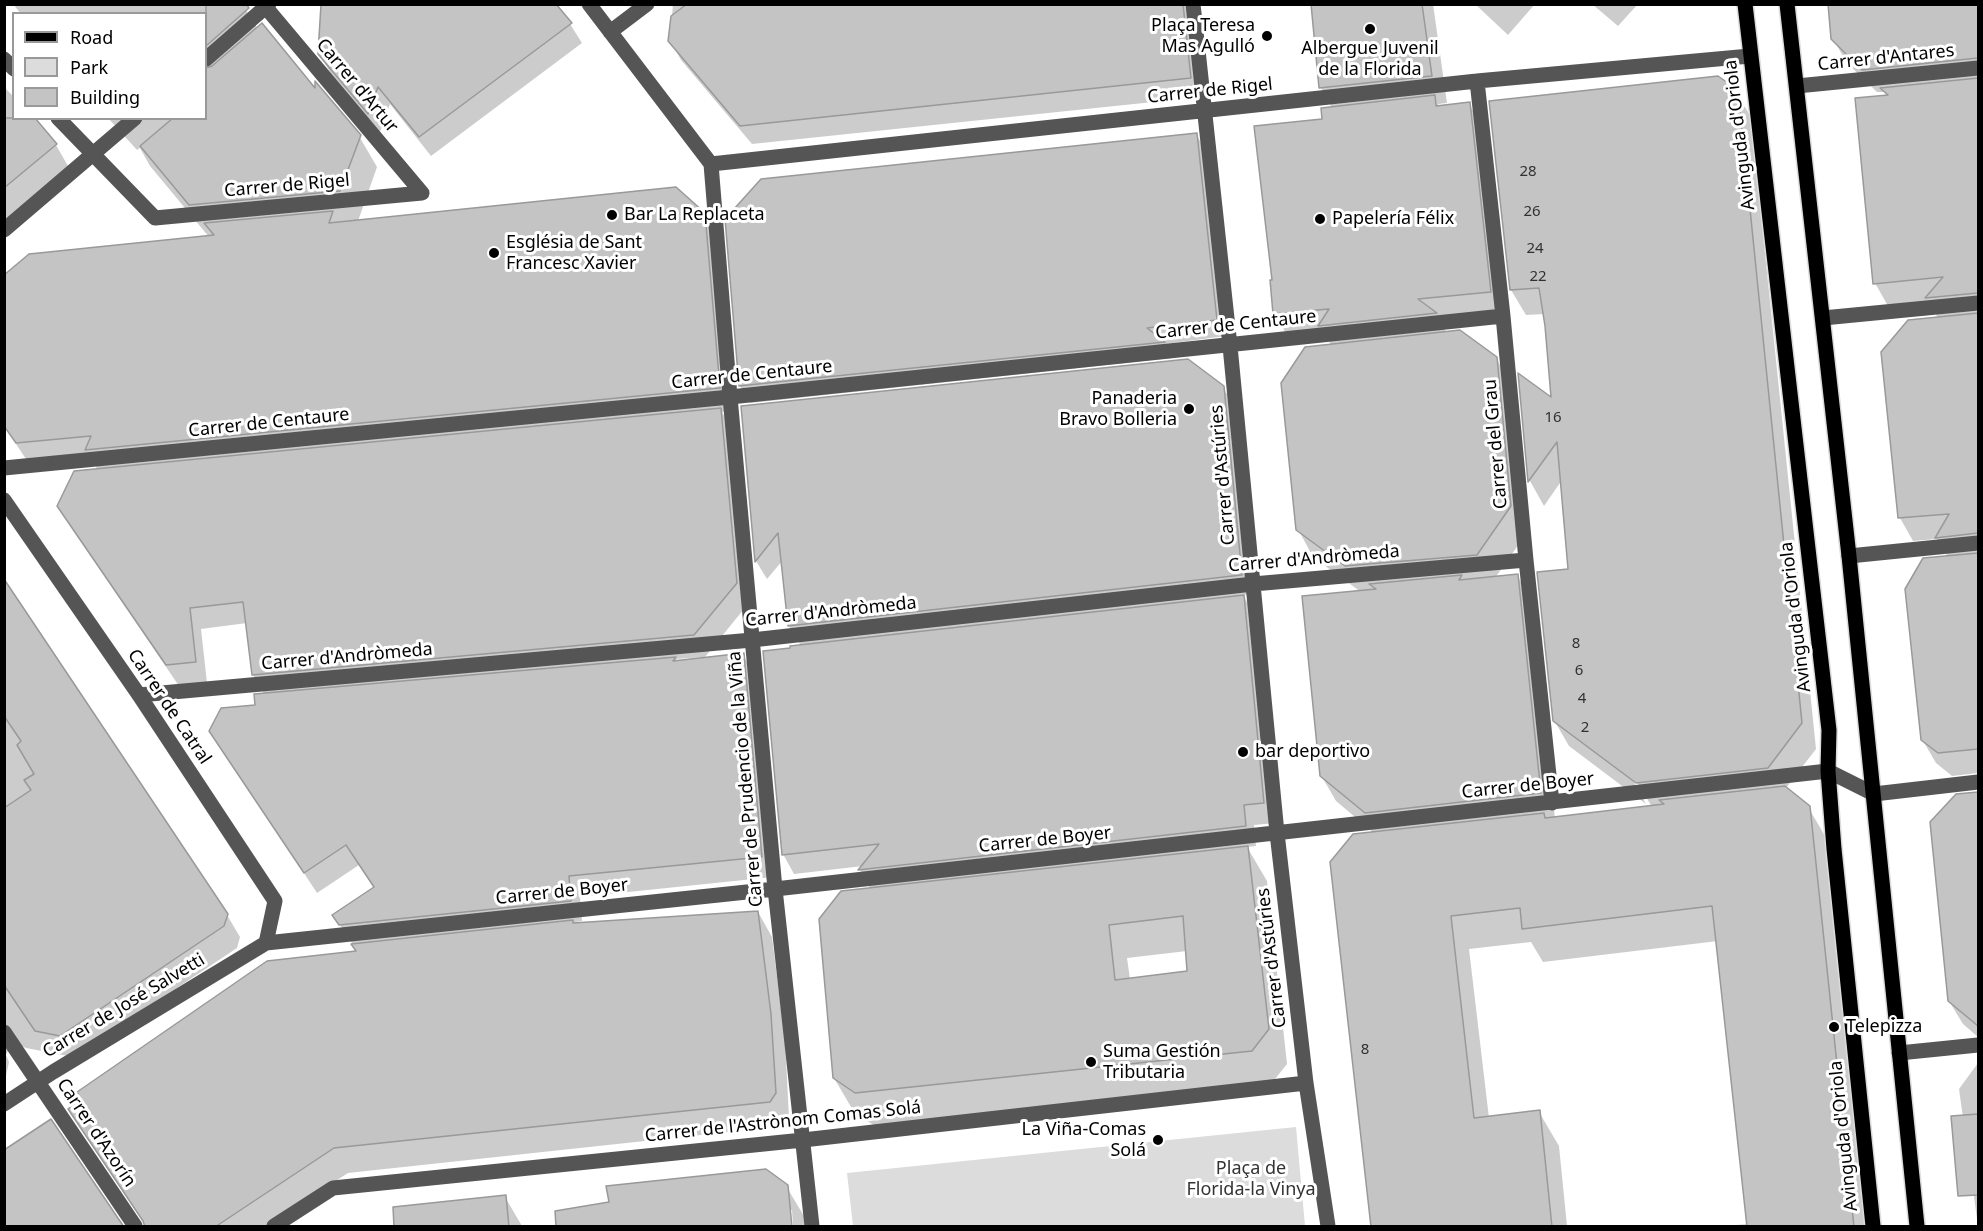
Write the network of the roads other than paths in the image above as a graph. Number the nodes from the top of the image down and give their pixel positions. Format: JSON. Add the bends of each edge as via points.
{"nodes":[{"id":1,"x":589,"y":4,"type":"edge"},
{"id":2,"x":648,"y":4,"type":"edge"},
{"id":3,"x":1193,"y":4,"type":"edge"},
{"id":4,"x":1745,"y":4,"type":"edge"},
{"id":5,"x":1787,"y":4,"type":"edge"},
{"id":6,"x":266,"y":6,"type":"edge"},
{"id":7,"x":610,"y":32,"type":"junction"},
{"id":8,"x":1750,"y":56,"type":"junction"},
{"id":9,"x":207,"y":58,"type":"edge"},
{"id":10,"x":1978,"y":68,"type":"edge"},
{"id":11,"x":1477,"y":81,"type":"junction"},
{"id":12,"x":1797,"y":86,"type":"junction"},
{"id":13,"x":1204,"y":112,"type":"junction"},
{"id":14,"x":60,"y":120,"type":"edge"},
{"id":15,"x":133,"y":120,"type":"edge"},
{"id":16,"x":93,"y":154,"type":"junction"},
{"id":17,"x":711,"y":164,"type":"junction"},
{"id":18,"x":422,"y":194,"type":"joint"},
{"id":19,"x":4,"y":230,"type":"edge"},
{"id":20,"x":1978,"y":303,"type":"edge"},
{"id":21,"x":1503,"y":316,"type":"junction"},
{"id":22,"x":1823,"y":318,"type":"junction"},
{"id":23,"x":1230,"y":346,"type":"junction"},
{"id":24,"x":730,"y":397,"type":"junction"},
{"id":25,"x":4,"y":468,"type":"edge"},
{"id":26,"x":4,"y":500,"type":"edge"},
{"id":27,"x":1978,"y":543,"type":"edge"},
{"id":28,"x":1849,"y":556,"type":"junction"},
{"id":29,"x":1526,"y":560,"type":"junction"},
{"id":30,"x":1253,"y":584,"type":"junction"},
{"id":31,"x":752,"y":640,"type":"junction"},
{"id":32,"x":139,"y":695,"type":"junction"},
{"id":33,"x":1828,"y":771,"type":"junction"},
{"id":34,"x":1978,"y":782,"type":"edge"},
{"id":35,"x":1874,"y":794,"type":"junction"},
{"id":36,"x":1552,"y":803,"type":"junction"},
{"id":37,"x":1277,"y":833,"type":"junction"},
{"id":38,"x":775,"y":889,"type":"junction"},
{"id":39,"x":266,"y":943,"type":"junction"},
{"id":40,"x":4,"y":1032,"type":"edge"},
{"id":41,"x":1978,"y":1045,"type":"edge"},
{"id":42,"x":1899,"y":1053,"type":"junction"},
{"id":43,"x":38,"y":1083,"type":"junction"},
{"id":44,"x":1306,"y":1083,"type":"junction"},
{"id":45,"x":4,"y":1104,"type":"edge"},
{"id":46,"x":803,"y":1140,"type":"junction"},
{"id":47,"x":135,"y":1227,"type":"edge"},
{"id":48,"x":274,"y":1227,"type":"edge"},
{"id":49,"x":812,"y":1227,"type":"edge"},
{"id":50,"x":1328,"y":1227,"type":"edge"},
{"id":51,"x":1873,"y":1227,"type":"edge"},
{"id":52,"x":1917,"y":1227,"type":"edge"}],
"edges":[{"from":1,"to":7,"type":"street"},
{"from":2,"to":7,"type":"street"},
{"from":3,"to":13,"type":"street","name":"Carrer d'Astúries"},
{"from":4,"to":8,"type":"main road","name":"Avinguda d'Oriola"},
{"from":5,"to":12,"type":"main road"},
{"from":6,"to":9,"type":"street"},
{"from":6,"to":18,"type":"street","name":"Carrer d'Artur"},
{"from":7,"to":17,"type":"street"},
{"from":8,"to":11,"type":"street","name":"Carrer de Rigel"},
{"from":8,"to":33,"type":"main road","name":"Avinguda d'Oriola","via":[[1829,730]]},
{"from":10,"to":12,"type":"street","name":"Carrer d'Antares"},
{"from":11,"to":13,"type":"street","name":"Carrer de Rigel"},
{"from":11,"to":21,"type":"street","name":"Carrer del Grau"},
{"from":12,"to":22,"type":"main road"},
{"from":13,"to":17,"type":"street","name":"Carrer de Rigel"},
{"from":13,"to":23,"type":"street","name":"Carrer d'Astúries"},
{"from":14,"to":16,"type":"street"},
{"from":15,"to":16,"type":"street"},
{"from":16,"to":18,"type":"street","name":"Carrer de Rigel","via":[[155,218]]},
{"from":16,"to":19,"type":"street"},
{"from":17,"to":24,"type":"street","name":"Carrer de Prudencio de la Viña"},
{"from":20,"to":22,"type":"street"},
{"from":21,"to":23,"type":"street","name":"Carrer de Centaure"},
{"from":21,"to":29,"type":"street","name":"Carrer del Grau"},
{"from":22,"to":28,"type":"main road"},
{"from":23,"to":24,"type":"street","name":"Carrer de Centaure"},
{"from":23,"to":30,"type":"street","name":"Carrer d'Astúries"},
{"from":24,"to":25,"type":"street","name":"Carrer de Centaure"},
{"from":24,"to":31,"type":"street","name":"Carrer de Prudencio de la Viña"},
{"from":26,"to":32,"type":"street","name":"Carrer de Catral"},
{"from":27,"to":28,"type":"street"},
{"from":28,"to":35,"type":"main road"},
{"from":29,"to":30,"type":"street","name":"Carrer d'Andròmeda"},
{"from":29,"to":36,"type":"street","name":"Carrer del Grau"},
{"from":30,"to":31,"type":"street","name":"Carrer d'Andròmeda"},
{"from":30,"to":37,"type":"street","name":"Carrer d'Astúries"},
{"from":31,"to":32,"type":"street","name":"Carrer d'Andròmeda"},
{"from":31,"to":38,"type":"street","name":"Carrer de Prudencio de la Viña"},
{"from":32,"to":39,"type":"street","name":"Carrer de Catral","via":[[275,901]]},
{"from":33,"to":35,"type":"street"},
{"from":33,"to":36,"type":"street","name":"Carrer de Boyer"},
{"from":33,"to":51,"type":"main road","name":"Avinguda d'Oriola"},
{"from":34,"to":35,"type":"street"},
{"from":35,"to":42,"type":"main road"},
{"from":36,"to":37,"type":"street","name":"Carrer de Boyer"},
{"from":37,"to":38,"type":"street","name":"Carrer de Boyer"},
{"from":37,"to":44,"type":"street","name":"Carrer d'Astúries"},
{"from":38,"to":39,"type":"street","name":"Carrer de Boyer"},
{"from":38,"to":46,"type":"street","name":"Carrer de Prudencio de la Viña"},
{"from":39,"to":43,"type":"street","name":"Carrer de José Salvetti"},
{"from":40,"to":43,"type":"street","name":"Carrer d'Azorín"},
{"from":41,"to":42,"type":"street"},
{"from":42,"to":52,"type":"main road"},
{"from":43,"to":45,"type":"street","name":"Carrer de José Salvetti"},
{"from":43,"to":47,"type":"street","name":"Carrer d'Azorín"},
{"from":44,"to":46,"type":"street","name":"Carrer de l'Astrònom Comas Solá"},
{"from":44,"to":50,"type":"street","name":"Carrer d'Astúries"},
{"from":46,"to":48,"type":"street","name":"Carrer de l'Astrònom Comas Solá","via":[[333,1188]]},
{"from":46,"to":49,"type":"street"}]}
